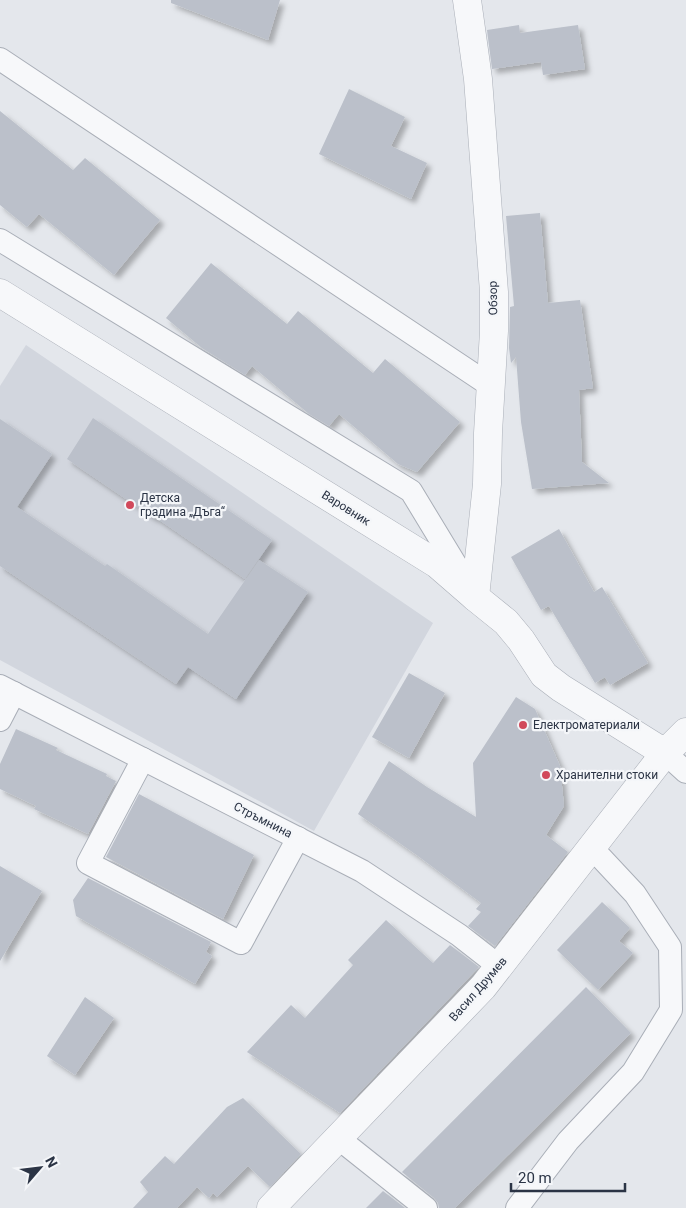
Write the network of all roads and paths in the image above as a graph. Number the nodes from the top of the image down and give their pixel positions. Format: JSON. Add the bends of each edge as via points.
{"nodes":[{"id":1,"x":467,"y":0,"type":"edge"},
{"id":2,"x":0,"y":59,"type":"edge"},
{"id":3,"x":0,"y":240,"type":"edge"},
{"id":4,"x":0,"y":293,"type":"edge"},
{"id":5,"x":491,"y":386,"type":"junction"},
{"id":6,"x":475,"y":597,"type":"junction"},
{"id":7,"x":7,"y":689,"type":"edge"},
{"id":8,"x":0,"y":720,"type":"edge"},
{"id":9,"x":686,"y":732,"type":"edge"},
{"id":10,"x":665,"y":753,"type":"junction"},
{"id":11,"x":143,"y":759,"type":"junction"},
{"id":12,"x":686,"y":772,"type":"edge"},
{"id":13,"x":298,"y":838,"type":"junction"},
{"id":14,"x":592,"y":848,"type":"junction"},
{"id":15,"x":500,"y":967,"type":"junction"},
{"id":16,"x":338,"y":1138,"type":"junction"},
{"id":17,"x":271,"y":1208,"type":"edge"},
{"id":18,"x":426,"y":1208,"type":"edge"},
{"id":19,"x":517,"y":1208,"type":"edge"}],
"edges":[{"from":1,"to":5,"type":"street","name":"Обзор","via":[[478,79],[494,292]]},
{"from":2,"to":5,"type":"lane"},
{"from":3,"to":6,"type":"lane","via":[[411,490]]},
{"from":4,"to":6,"type":"street","name":"Варовник","via":[[437,564]]},
{"from":5,"to":6,"type":"street","name":"Обзор","via":[[487,484]]},
{"from":6,"to":10,"type":"street","name":"Варовник","via":[[506,622],[544,675]]},
{"from":7,"to":8,"type":"lane","name":"Стръмнина"},
{"from":7,"to":11,"type":"lane","name":"Стръмнина"},
{"from":9,"to":10,"type":"street","name":"Васил Друмев"},
{"from":10,"to":12,"type":"lane"},
{"from":10,"to":14,"type":"street","name":"Васил Друмев"},
{"from":11,"to":13,"type":"lane","name":"Стръмнина"},
{"from":11,"to":13,"type":"lane","via":[[88,863],[241,943]]},
{"from":13,"to":15,"type":"lane","name":"Стръмнина","via":[[362,871],[459,935]]},
{"from":14,"to":15,"type":"street","name":"Васил Друмев"},
{"from":14,"to":19,"type":"lane","via":[[635,894],[670,947],[671,1010],[632,1072],[568,1141]]},
{"from":15,"to":16,"type":"street","name":"Васил Друмев"},
{"from":16,"to":17,"type":"street","name":"Васил Друмев"},
{"from":16,"to":18,"type":"lane"}]}
